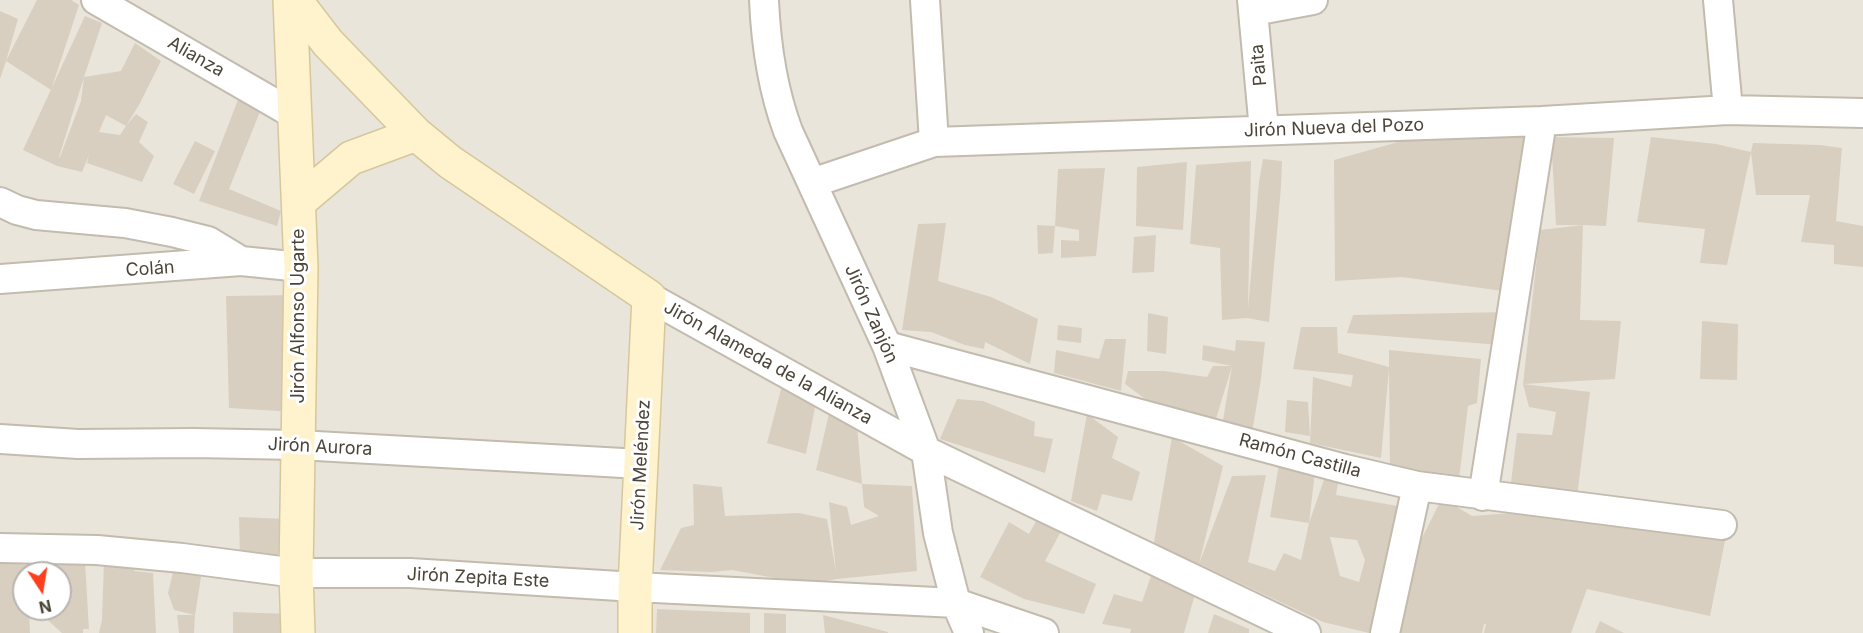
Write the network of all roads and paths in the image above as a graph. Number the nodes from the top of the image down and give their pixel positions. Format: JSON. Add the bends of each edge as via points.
{"nodes":[{"id":1,"x":96,"y":0,"type":"edge"},
{"id":2,"x":290,"y":0,"type":"edge"},
{"id":3,"x":295,"y":0,"type":"edge"},
{"id":4,"x":764,"y":0,"type":"edge"},
{"id":5,"x":925,"y":0,"type":"edge"},
{"id":6,"x":1313,"y":0,"type":"edge"},
{"id":7,"x":1718,"y":0,"type":"edge"},
{"id":8,"x":1253,"y":5,"type":"edge"},
{"id":9,"x":1728,"y":110,"type":"junction"},
{"id":10,"x":1863,"y":113,"type":"edge"},
{"id":11,"x":296,"y":115,"type":"junction"},
{"id":12,"x":1542,"y":121,"type":"junction"},
{"id":13,"x":1264,"y":130,"type":"junction"},
{"id":14,"x":416,"y":134,"type":"junction"},
{"id":15,"x":934,"y":142,"type":"junction"},
{"id":16,"x":812,"y":183,"type":"junction"},
{"id":17,"x":0,"y":202,"type":"edge"},
{"id":18,"x":299,"y":202,"type":"junction"},
{"id":19,"x":241,"y":261,"type":"junction"},
{"id":20,"x":301,"y":267,"type":"junction"},
{"id":21,"x":0,"y":279,"type":"edge"},
{"id":22,"x":649,"y":297,"type":"junction"},
{"id":23,"x":887,"y":346,"type":"junction"},
{"id":24,"x":0,"y":439,"type":"edge"},
{"id":25,"x":298,"y":445,"type":"junction"},
{"id":26,"x":926,"y":451,"type":"junction"},
{"id":27,"x":641,"y":464,"type":"junction"},
{"id":28,"x":1417,"y":486,"type":"junction"},
{"id":29,"x":1483,"y":496,"type":"junction"},
{"id":30,"x":1722,"y":525,"type":"dead end"},
{"id":31,"x":0,"y":548,"type":"edge"},
{"id":32,"x":296,"y":573,"type":"junction"},
{"id":33,"x":635,"y":587,"type":"junction"},
{"id":34,"x":956,"y":603,"type":"junction"},
{"id":35,"x":298,"y":633,"type":"edge"},
{"id":36,"x":635,"y":633,"type":"edge"},
{"id":37,"x":969,"y":633,"type":"edge"},
{"id":38,"x":1044,"y":633,"type":"edge"},
{"id":39,"x":1305,"y":633,"type":"edge"},
{"id":40,"x":1385,"y":633,"type":"edge"}],
"edges":[{"from":1,"to":11,"type":"street","name":"Alianza"},
{"from":2,"to":11,"type":"main road","name":"Jirón Alfonso Ugarte"},
{"from":3,"to":14,"type":"main road","name":"Jirón Alameda de la Alianza","via":[[328,43]]},
{"from":4,"to":16,"type":"street","name":"Jirón Zanjón","via":[[766,40],[777,103]]},
{"from":5,"to":15,"type":"street"},
{"from":6,"to":8,"type":"street"},
{"from":7,"to":9,"type":"street"},
{"from":8,"to":13,"type":"street","name":"Paita"},
{"from":9,"to":10,"type":"street","name":"Jirón Nueva del Pozo"},
{"from":9,"to":12,"type":"street","name":"Jirón Nueva del Pozo"},
{"from":11,"to":18,"type":"main road","name":"Jirón Alfonso Ugarte"},
{"from":12,"to":13,"type":"street","name":"Jirón Nueva del Pozo"},
{"from":12,"to":29,"type":"street"},
{"from":13,"to":15,"type":"street","name":"Jirón Nueva del Pozo"},
{"from":14,"to":18,"type":"main road","via":[[351,158]]},
{"from":14,"to":22,"type":"main road","name":"Jirón Alameda de la Alianza","via":[[450,162]]},
{"from":15,"to":16,"type":"street","name":"Jirón Nueva del Pozo"},
{"from":16,"to":23,"type":"street","name":"Jirón Zanjón"},
{"from":17,"to":19,"type":"street","via":[[36,215],[125,223],[172,232],[208,241]]},
{"from":18,"to":20,"type":"main road","name":"Jirón Alfonso Ugarte"},
{"from":19,"to":20,"type":"street","name":"Colán"},
{"from":19,"to":21,"type":"street","name":"Colán"},
{"from":20,"to":25,"type":"main road","name":"Jirón Alfonso Ugarte"},
{"from":22,"to":26,"type":"street","name":"Jirón Alameda de la Alianza"},
{"from":22,"to":27,"type":"main road","name":"Jirón Meléndez"},
{"from":23,"to":26,"type":"street","name":"Jirón Zanjón"},
{"from":23,"to":28,"type":"street","name":"Ramón Castilla"},
{"from":24,"to":25,"type":"street","name":"Jirón Aurora","via":[[78,444]]},
{"from":25,"to":27,"type":"street","name":"Jirón Aurora"},
{"from":25,"to":32,"type":"main road","name":"Jirón Alfonso Ugarte"},
{"from":26,"to":34,"type":"street","name":"Jirón Zanjón","via":[[938,533]]},
{"from":26,"to":39,"type":"street","name":"Jirón Alameda de la Alianza"},
{"from":27,"to":33,"type":"main road","name":"Jirón Meléndez"},
{"from":28,"to":29,"type":"street","name":"Ramón Castilla"},
{"from":28,"to":40,"type":"street"},
{"from":29,"to":30,"type":"street","name":"Ramón Castilla"},
{"from":31,"to":32,"type":"street","name":"Jirón Zepita Este","via":[[97,550]]},
{"from":32,"to":33,"type":"street","name":"Jirón Zepita Este","via":[[410,573]]},
{"from":32,"to":35,"type":"main road","name":"Jirón Alfonso Ugarte"},
{"from":33,"to":34,"type":"street","name":"Jirón Zepita Este"},
{"from":33,"to":36,"type":"main road","name":"Jirón Meléndez"},
{"from":34,"to":37,"type":"street","name":"Jirón Zanjón"},
{"from":34,"to":38,"type":"street","name":"Jirón Zepita Este"}]}
